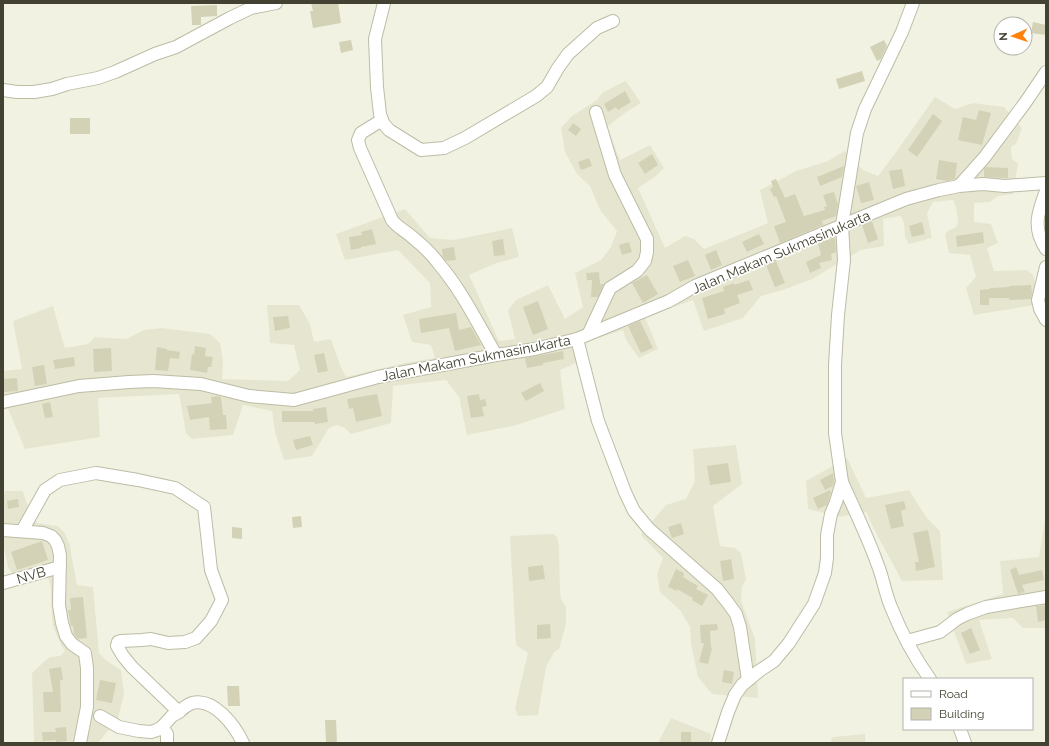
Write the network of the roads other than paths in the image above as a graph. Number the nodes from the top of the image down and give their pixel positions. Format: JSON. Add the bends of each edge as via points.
{"nodes":[{"id":1,"x":276,"y":3,"type":"edge"},
{"id":2,"x":384,"y":3,"type":"edge"},
{"id":3,"x":913,"y":3,"type":"edge"},
{"id":4,"x":613,"y":21,"type":"dead end"},
{"id":5,"x":1046,"y":72,"type":"edge"},
{"id":6,"x":3,"y":90,"type":"edge"},
{"id":7,"x":596,"y":112,"type":"dead end"},
{"id":8,"x":382,"y":120,"type":"junction"},
{"id":9,"x":1046,"y":183,"type":"edge"},
{"id":10,"x":959,"y":186,"type":"junction"},
{"id":11,"x":1046,"y":191,"type":"edge"},
{"id":12,"x":842,"y":225,"type":"junction"},
{"id":13,"x":1046,"y":249,"type":"edge"},
{"id":14,"x":1046,"y":267,"type":"edge"},
{"id":15,"x":1046,"y":320,"type":"edge"},
{"id":16,"x":589,"y":333,"type":"junction"},
{"id":17,"x":577,"y":339,"type":"junction"},
{"id":18,"x":496,"y":355,"type":"junction"},
{"id":19,"x":3,"y":402,"type":"edge"},
{"id":20,"x":842,"y":482,"type":"junction"},
{"id":21,"x":3,"y":530,"type":"edge"},
{"id":22,"x":22,"y":531,"type":"junction"},
{"id":23,"x":60,"y":567,"type":"junction"},
{"id":24,"x":3,"y":583,"type":"edge"},
{"id":25,"x":1046,"y":597,"type":"edge"},
{"id":26,"x":907,"y":641,"type":"junction"},
{"id":27,"x":929,"y":678,"type":"edge"},
{"id":28,"x":748,"y":680,"type":"junction"},
{"id":29,"x":179,"y":712,"type":"junction"},
{"id":30,"x":100,"y":716,"type":"dead end"},
{"id":31,"x":162,"y":727,"type":"junction"},
{"id":32,"x":960,"y":730,"type":"edge"},
{"id":33,"x":80,"y":743,"type":"edge"},
{"id":34,"x":167,"y":743,"type":"edge"},
{"id":35,"x":243,"y":743,"type":"edge"},
{"id":36,"x":718,"y":743,"type":"edge"},
{"id":37,"x":965,"y":743,"type":"edge"}],
"edges":[{"from":1,"to":6,"type":"street","via":[[251,8],[176,47],[98,78],[34,92]]},
{"from":2,"to":8,"type":"street","via":[[375,39],[377,87]]},
{"from":3,"to":12,"type":"street","via":[[865,109],[857,133]]},
{"from":4,"to":8,"type":"street","via":[[597,28],[568,54],[547,87],[536,96],[444,148],[421,150],[389,130]]},
{"from":5,"to":10,"type":"street","via":[[984,158]]},
{"from":7,"to":16,"type":"street","via":[[615,174],[647,239],[648,246],[645,261],[638,271],[610,288]]},
{"from":8,"to":18,"type":"street","via":[[361,133],[358,140],[392,220],[439,263]]},
{"from":9,"to":10,"type":"street","name":"Jalan Makam Sukmasinukarta"},
{"from":10,"to":12,"type":"street","name":"Jalan Makam Sukmasinukarta","via":[[906,198]]},
{"from":11,"to":13,"type":"street","via":[[1037,224],[1038,233]]},
{"from":12,"to":16,"type":"street","name":"Jalan Makam Sukmasinukarta"},
{"from":12,"to":20,"type":"street","via":[[844,260],[835,364],[835,433]]},
{"from":14,"to":15,"type":"street","via":[[1038,300]]},
{"from":16,"to":17,"type":"street","name":"Jalan Makam Sukmasinukarta"},
{"from":17,"to":18,"type":"street","name":"Jalan Makam Sukmasinukarta"},
{"from":17,"to":28,"type":"street","via":[[598,421],[634,511],[649,529],[717,588],[736,614]]},
{"from":18,"to":19,"type":"street","name":"Jalan Makam Sukmasinukarta","via":[[378,377],[294,400],[249,396],[201,384],[153,381],[79,386]]},
{"from":20,"to":26,"type":"street","via":[[878,565],[890,606]]},
{"from":20,"to":28,"type":"street","via":[[827,535],[825,573],[814,604],[774,661]]},
{"from":21,"to":22,"type":"street"},
{"from":22,"to":23,"type":"street","via":[[51,536],[58,546]]},
{"from":22,"to":29,"type":"street","via":[[44,490],[60,480],[96,473],[175,488],[204,507],[211,570],[222,600],[211,621],[196,638],[185,642],[168,643],[151,639],[121,641],[117,646],[132,667]]},
{"from":23,"to":24,"type":"street","name":"NVB"},
{"from":23,"to":33,"type":"street","via":[[59,606],[62,623],[69,640],[85,653],[87,668],[87,707]]},
{"from":25,"to":26,"type":"street","via":[[986,607],[957,619],[940,632]]},
{"from":26,"to":27,"type":"street"},
{"from":28,"to":36,"type":"street","via":[[735,695]]},
{"from":29,"to":31,"type":"street"},
{"from":29,"to":35,"type":"street","via":[[193,703],[205,703],[216,708],[239,734]]},
{"from":30,"to":31,"type":"street","via":[[119,727],[139,731],[151,732]]},
{"from":31,"to":34,"type":"street","via":[[167,734]]},
{"from":32,"to":37,"type":"street"}]}
